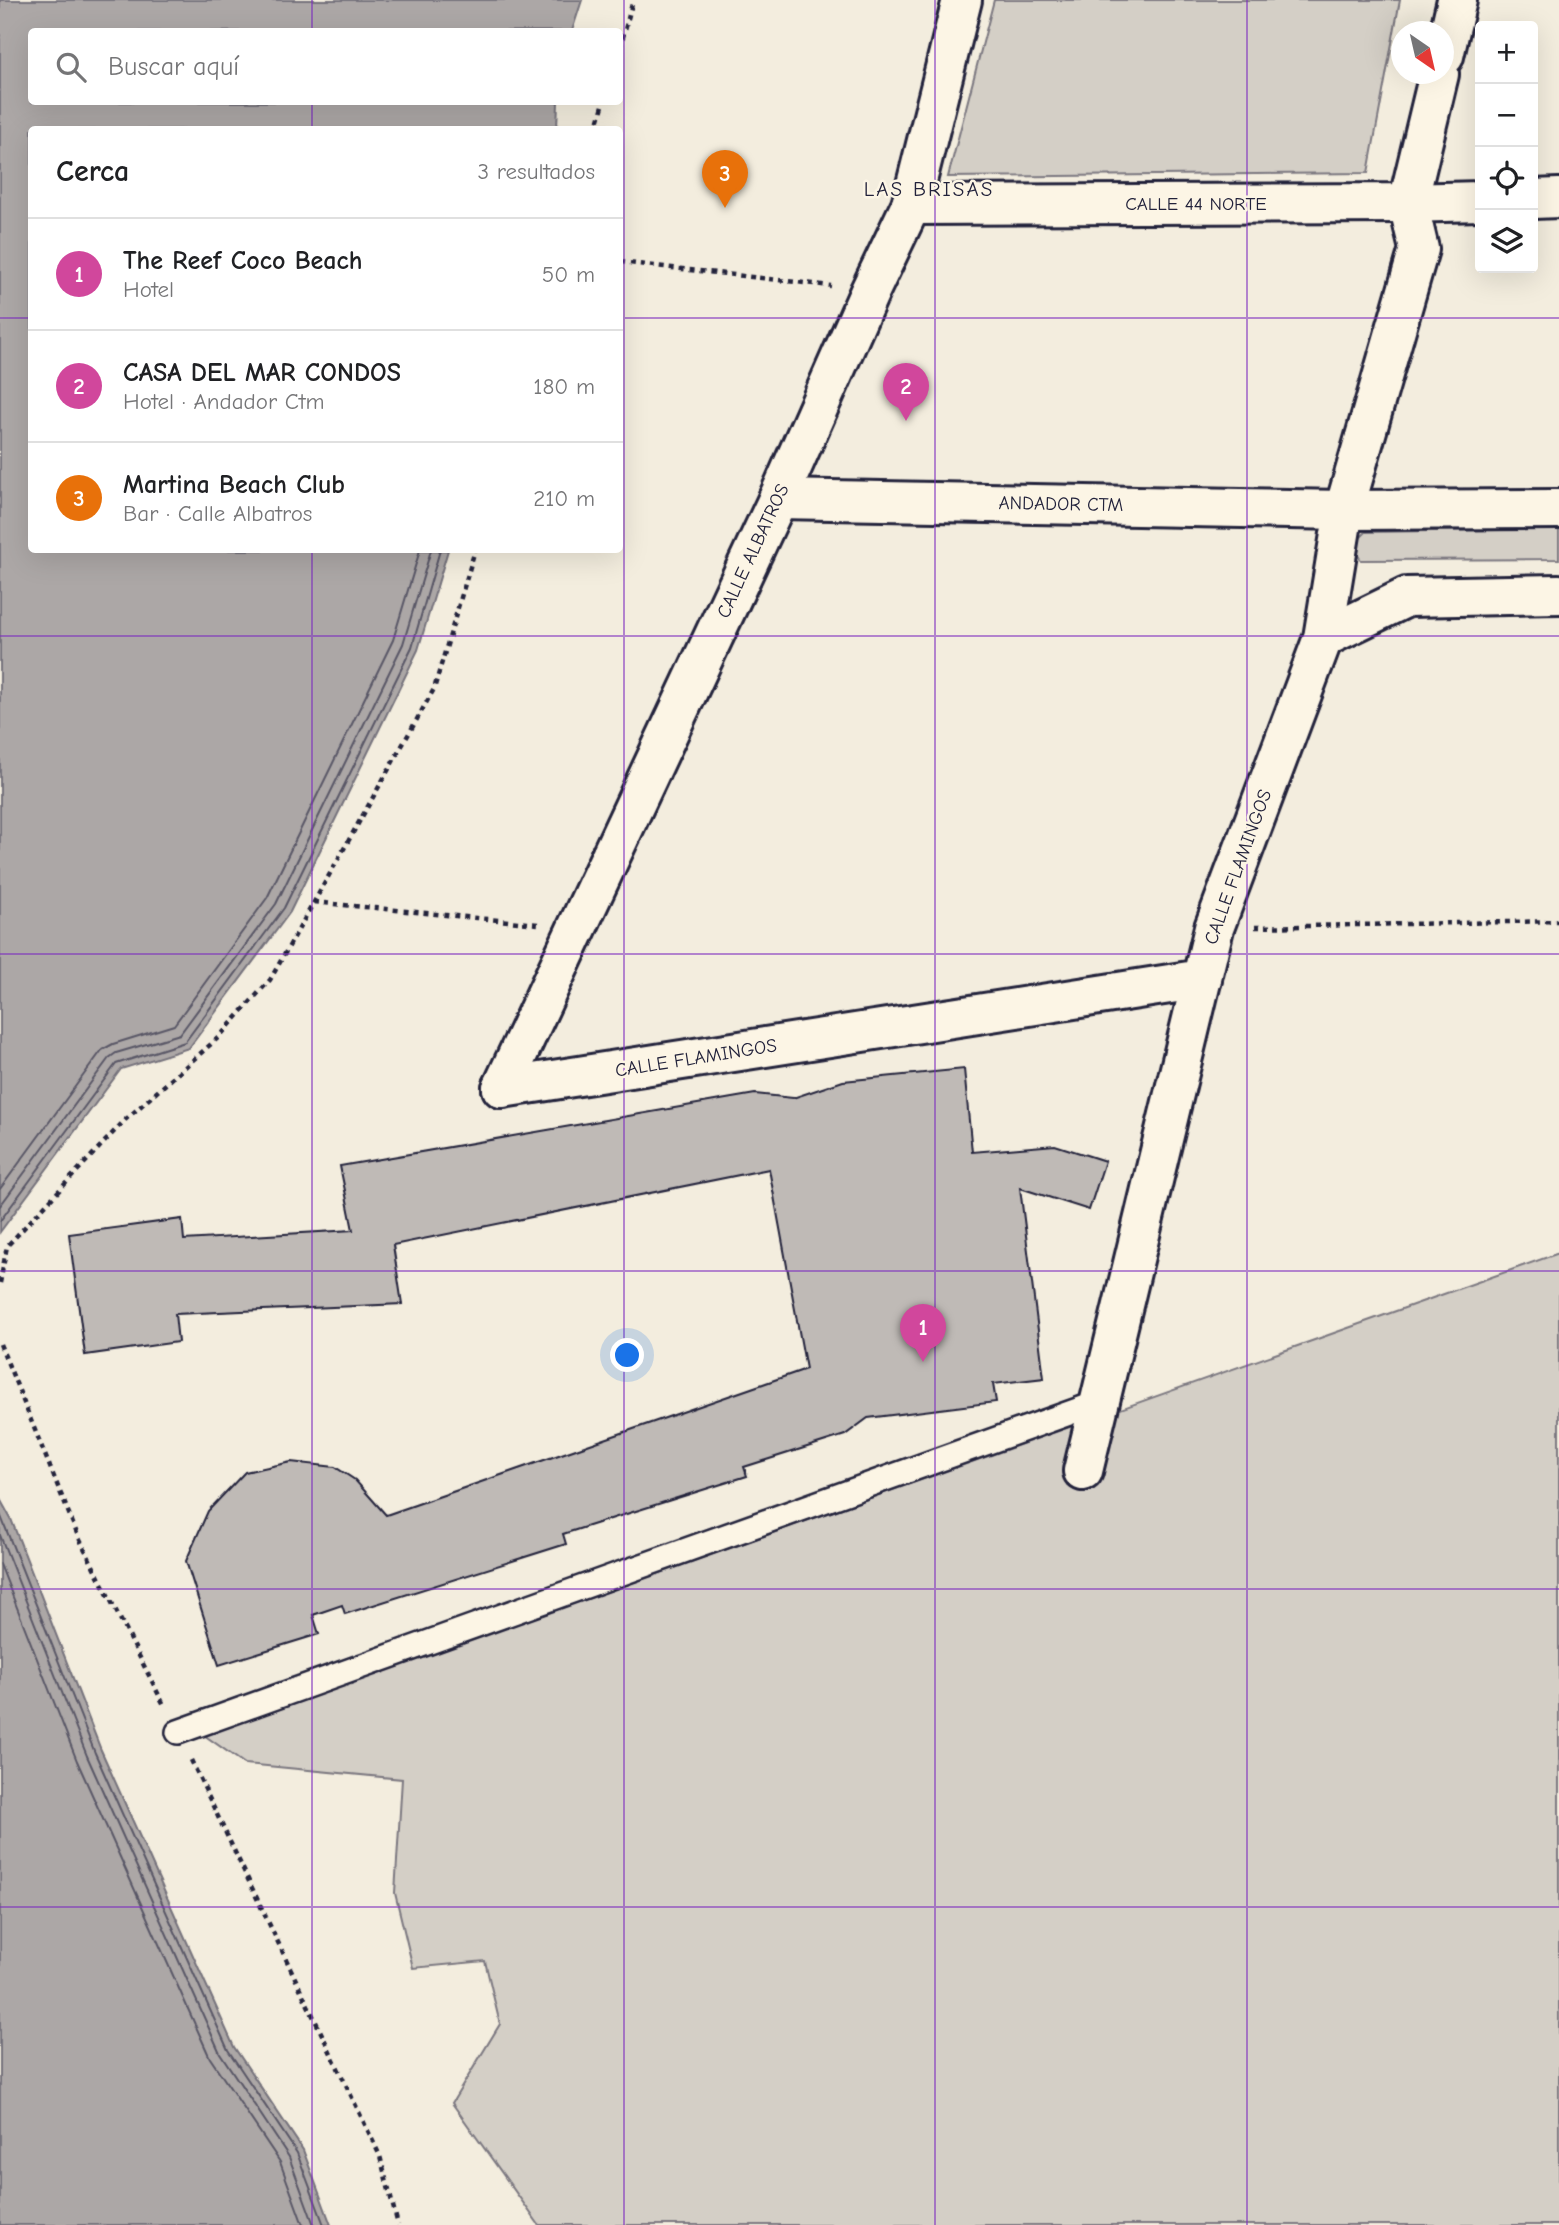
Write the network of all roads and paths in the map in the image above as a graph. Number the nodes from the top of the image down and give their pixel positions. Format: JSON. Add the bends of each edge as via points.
{"nodes":[{"id":1,"x":633,"y":0,"type":"edge"},
{"id":2,"x":962,"y":0,"type":"edge"},
{"id":3,"x":1457,"y":0,"type":"edge"},
{"id":4,"x":1452,"y":21,"type":"edge"},
{"id":5,"x":623,"y":37,"type":"edge"},
{"id":6,"x":1437,"y":84,"type":"edge"},
{"id":7,"x":603,"y":105,"type":"edge"},
{"id":8,"x":597,"y":126,"type":"edge"},
{"id":9,"x":1559,"y":198,"type":"edge"},
{"id":10,"x":1538,"y":199,"type":"edge"},
{"id":11,"x":1475,"y":201,"type":"edge"},
{"id":12,"x":1408,"y":203,"type":"junction"},
{"id":13,"x":911,"y":205,"type":"junction"},
{"id":14,"x":623,"y":262,"type":"edge"},
{"id":15,"x":870,"y":290,"type":"junction"},
{"id":16,"x":778,"y":499,"type":"junction"},
{"id":17,"x":1559,"y":509,"type":"edge"},
{"id":18,"x":1344,"y":510,"type":"junction"},
{"id":19,"x":474,"y":553,"type":"edge"},
{"id":20,"x":1559,"y":594,"type":"edge"},
{"id":21,"x":1323,"y":638,"type":"junction"},
{"id":22,"x":314,"y":902,"type":"junction"},
{"id":23,"x":1559,"y":921,"type":"edge"},
{"id":24,"x":577,"y":928,"type":"junction"},
{"id":25,"x":1214,"y":928,"type":"junction"},
{"id":26,"x":1202,"y":979,"type":"junction"},
{"id":27,"x":502,"y":1088,"type":"joint"},
{"id":28,"x":0,"y":1283,"type":"edge"},
{"id":29,"x":0,"y":1344,"type":"edge"},
{"id":30,"x":1100,"y":1402,"type":"junction"},
{"id":31,"x":1083,"y":1471,"type":"dead end"},
{"id":32,"x":178,"y":1732,"type":"junction"},
{"id":33,"x":398,"y":2225,"type":"edge"}],
"edges":[{"from":1,"to":5,"type":"path"},
{"from":2,"to":13,"type":"street","name":"CALLE ALBATROS"},
{"from":3,"to":4,"type":"street"},
{"from":6,"to":12,"type":"street","name":"CALLE FLAMINGOS"},
{"from":7,"to":8,"type":"path"},
{"from":9,"to":10,"type":"street"},
{"from":11,"to":12,"type":"street","name":"CALLE 44 NORTE"},
{"from":12,"to":13,"type":"street","name":"CALLE 44 NORTE"},
{"from":12,"to":18,"type":"street","name":"CALLE FLAMINGOS","via":[[1419,249]]},
{"from":13,"to":15,"type":"street","name":"CALLE ALBATROS"},
{"from":14,"to":15,"type":"path"},
{"from":15,"to":16,"type":"street","name":"CALLE ALBATROS"},
{"from":16,"to":18,"type":"street","name":"ANDADOR CTM"},
{"from":16,"to":24,"type":"street","name":"CALLE ALBATROS"},
{"from":17,"to":18,"type":"street","name":"ANDADOR CTM"},
{"from":18,"to":21,"type":"street","name":"CALLE FLAMINGOS"},
{"from":19,"to":22,"type":"path","via":[[434,689]]},
{"from":20,"to":21,"type":"street","via":[[1407,597]]},
{"from":21,"to":25,"type":"street","name":"CALLE FLAMINGOS"},
{"from":22,"to":24,"type":"path"},
{"from":22,"to":28,"type":"path","via":[[270,980],[219,1037],[125,1120],[8,1246]]},
{"from":23,"to":25,"type":"path"},
{"from":24,"to":27,"type":"street","name":"CALLE ALBATROS"},
{"from":25,"to":26,"type":"street","name":"CALLE FLAMINGOS"},
{"from":26,"to":27,"type":"street","name":"CALLE FLAMINGOS"},
{"from":26,"to":30,"type":"street"},
{"from":29,"to":32,"type":"path","via":[[78,1536]]},
{"from":30,"to":31,"type":"street"},
{"from":30,"to":32,"type":"lane"},
{"from":32,"to":33,"type":"path","via":[[380,2156]]}]}
